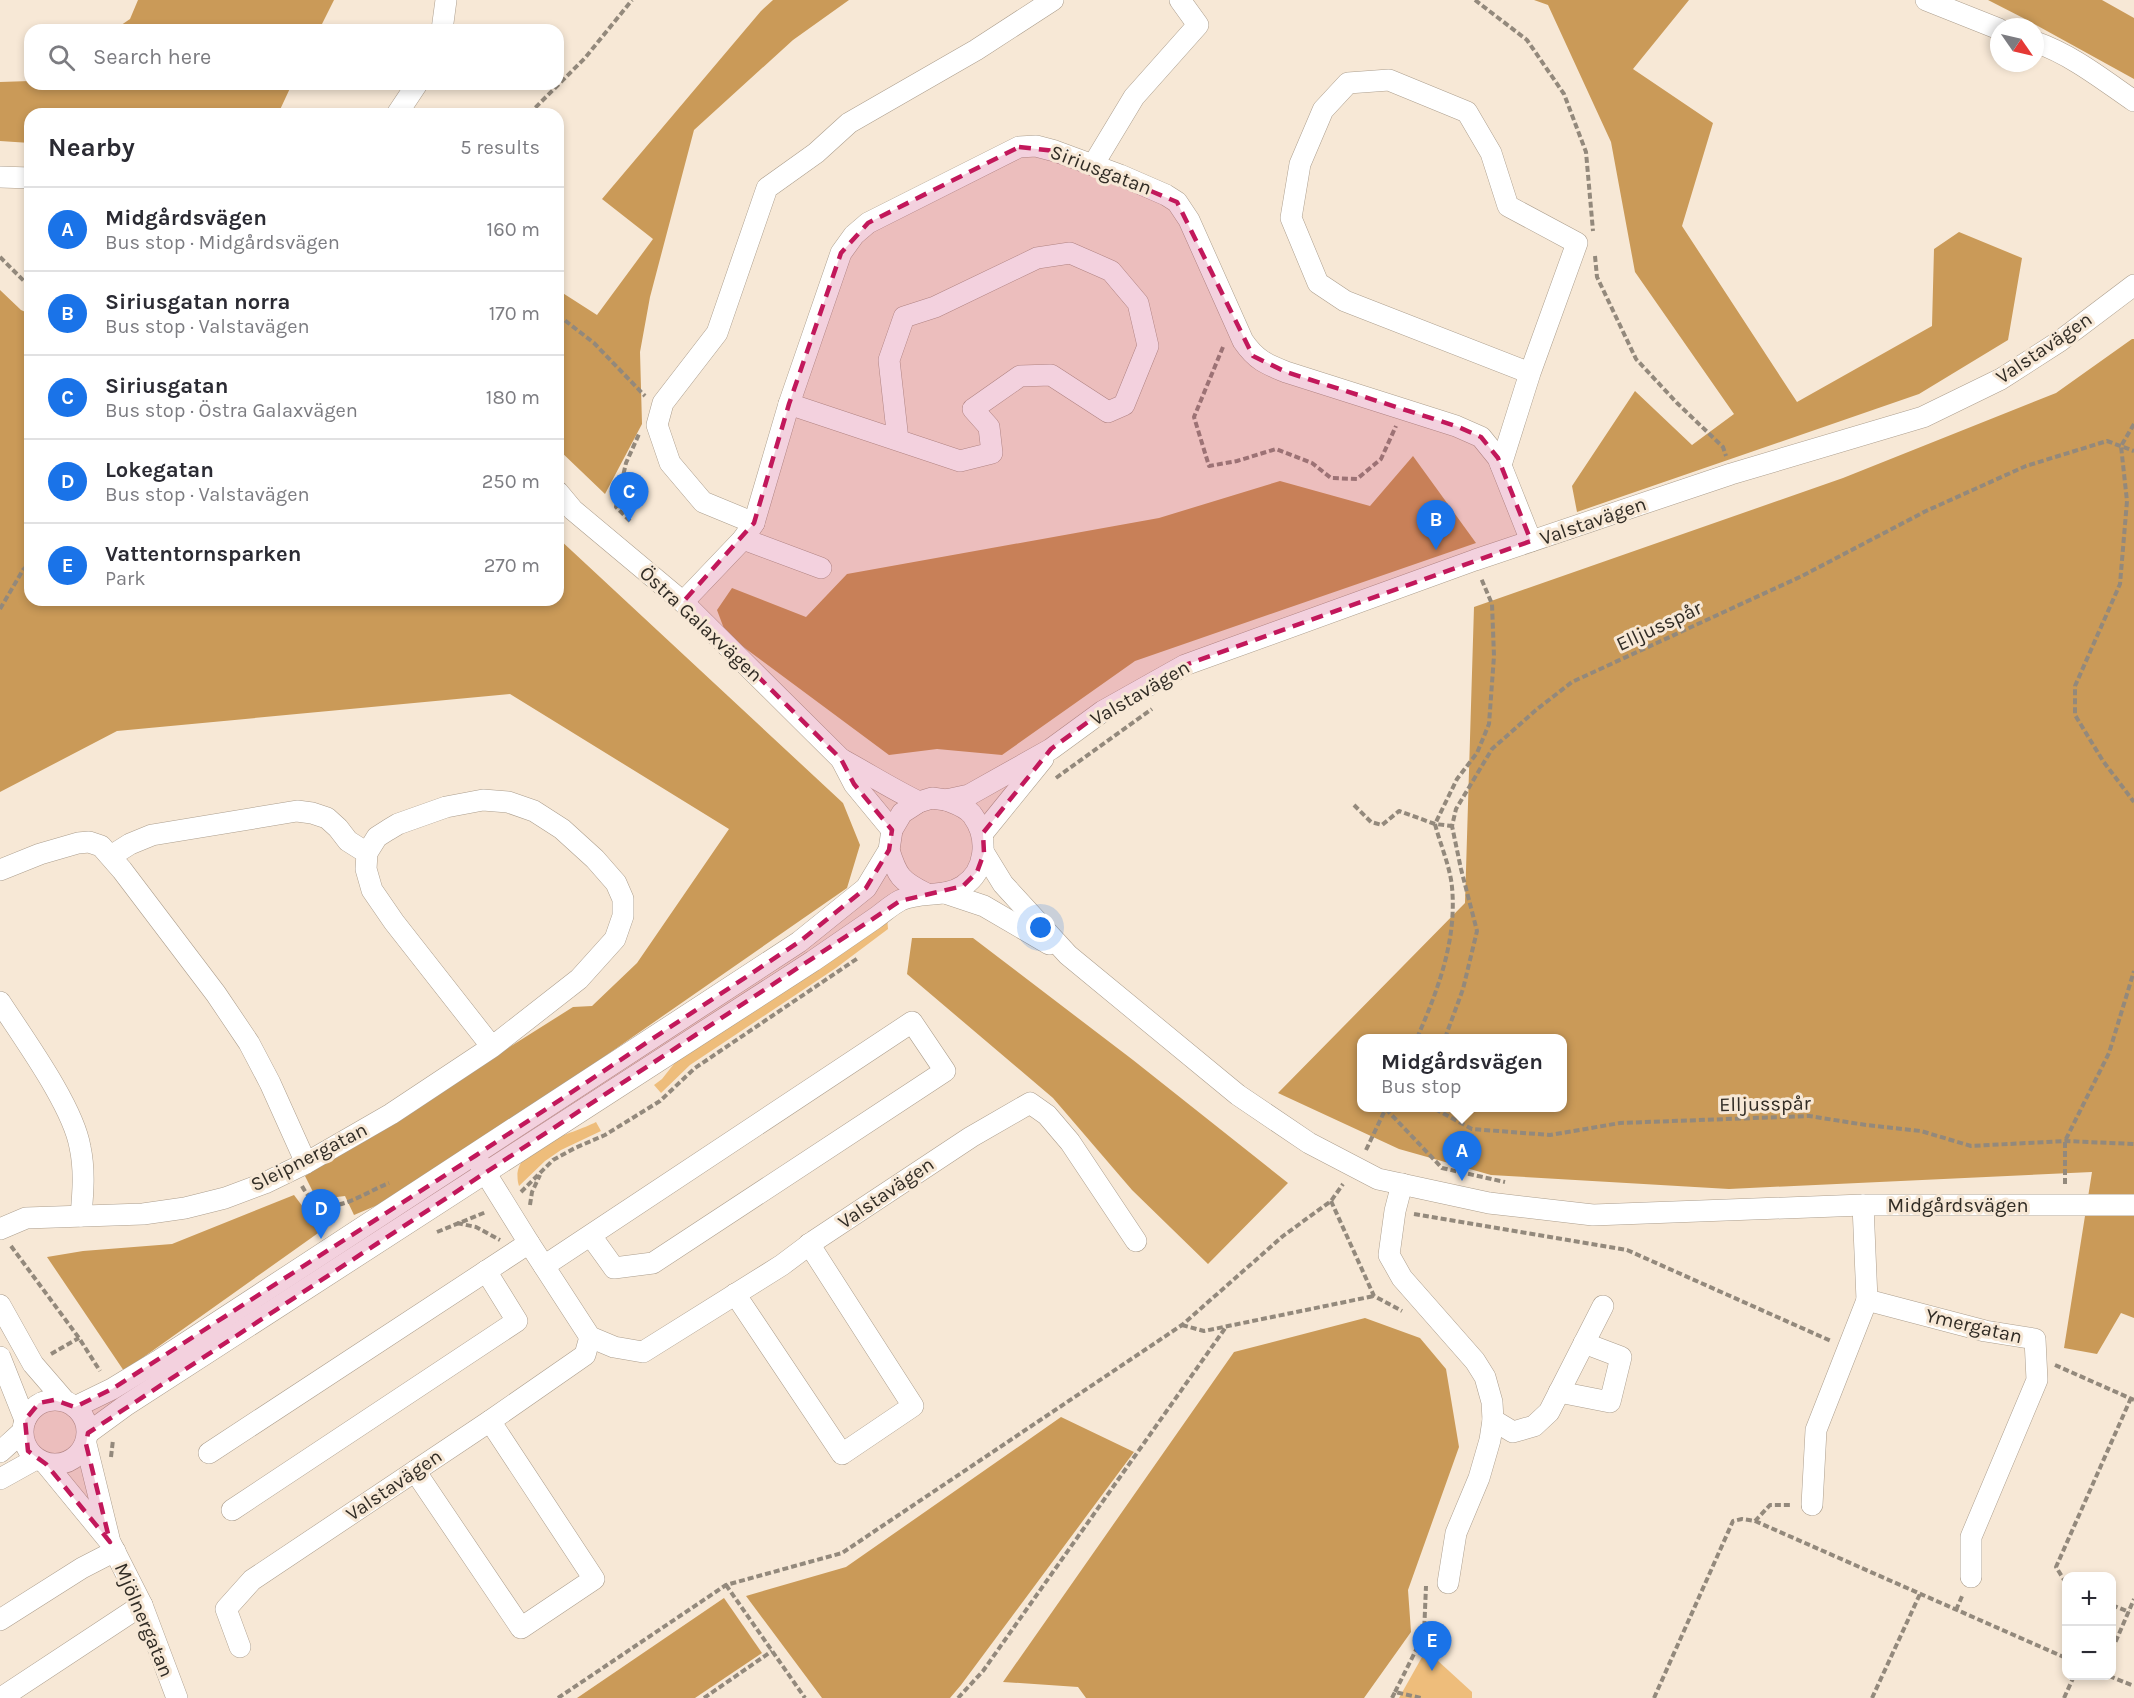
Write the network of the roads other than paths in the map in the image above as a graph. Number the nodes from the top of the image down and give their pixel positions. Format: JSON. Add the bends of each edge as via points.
{"nodes":[{"id":1,"x":446,"y":0,"type":"edge"},
{"id":2,"x":1053,"y":0,"type":"edge"},
{"id":3,"x":1180,"y":0,"type":"edge"},
{"id":4,"x":1926,"y":0,"type":"edge"},
{"id":5,"x":443,"y":24,"type":"edge"},
{"id":6,"x":1990,"y":25,"type":"edge"},
{"id":7,"x":2044,"y":45,"type":"edge"},
{"id":8,"x":413,"y":90,"type":"edge"},
{"id":9,"x":2134,"y":101,"type":"edge"},
{"id":10,"x":401,"y":108,"type":"edge"},
{"id":11,"x":1092,"y":165,"type":"junction"},
{"id":12,"x":0,"y":177,"type":"edge"},
{"id":13,"x":24,"y":178,"type":"edge"},
{"id":14,"x":2132,"y":284,"type":"edge"},
{"id":15,"x":1530,"y":373,"type":"junction"},
{"id":16,"x":789,"y":404,"type":"junction"},
{"id":17,"x":898,"y":440,"type":"junction"},
{"id":18,"x":1501,"y":465,"type":"junction"},
{"id":19,"x":564,"y":499,"type":"edge"},
{"id":20,"x":749,"y":531,"type":"junction"},
{"id":21,"x":1531,"y":541,"type":"junction"},
{"id":22,"x":821,"y":567,"type":"dead end"},
{"id":23,"x":683,"y":602,"type":"junction"},
{"id":24,"x":1051,"y":749,"type":"junction"},
{"id":25,"x":841,"y":759,"type":"junction"},
{"id":26,"x":946,"y":800,"type":"junction"},
{"id":27,"x":919,"y":802,"type":"junction"},
{"id":28,"x":890,"y":840,"type":"junction"},
{"id":29,"x":983,"y":843,"type":"junction"},
{"id":30,"x":367,"y":853,"type":"junction"},
{"id":31,"x":111,"y":856,"type":"junction"},
{"id":32,"x":0,"y":870,"type":"edge"},
{"id":33,"x":935,"y":893,"type":"junction"},
{"id":34,"x":1068,"y":955,"type":"junction"},
{"id":35,"x":0,"y":1002,"type":"edge"},
{"id":36,"x":492,"y":1047,"type":"junction"},
{"id":37,"x":480,"y":1164,"type":"junction"},
{"id":38,"x":300,"y":1167,"type":"junction"},
{"id":39,"x":1402,"y":1184,"type":"junction"},
{"id":40,"x":1863,"y":1205,"type":"junction"},
{"id":41,"x":2134,"y":1205,"type":"edge"},
{"id":42,"x":81,"y":1216,"type":"junction"},
{"id":43,"x":0,"y":1229,"type":"edge"},
{"id":44,"x":591,"y":1236,"type":"junction"},
{"id":45,"x":1136,"y":1241,"type":"dead end"},
{"id":46,"x":529,"y":1243,"type":"junction"},
{"id":47,"x":809,"y":1244,"type":"junction"},
{"id":48,"x":544,"y":1266,"type":"junction"},
{"id":49,"x":486,"y":1271,"type":"junction"},
{"id":50,"x":735,"y":1294,"type":"junction"},
{"id":51,"x":1867,"y":1300,"type":"junction"},
{"id":52,"x":0,"y":1305,"type":"edge"},
{"id":53,"x":1603,"y":1306,"type":"dead end"},
{"id":54,"x":590,"y":1337,"type":"junction"},
{"id":55,"x":1584,"y":1343,"type":"junction"},
{"id":56,"x":0,"y":1357,"type":"edge"},
{"id":57,"x":1559,"y":1392,"type":"junction"},
{"id":58,"x":70,"y":1404,"type":"junction"},
{"id":59,"x":1493,"y":1420,"type":"junction"},
{"id":60,"x":490,"y":1421,"type":"junction"},
{"id":61,"x":24,"y":1426,"type":"junction"},
{"id":62,"x":87,"y":1439,"type":"junction"},
{"id":63,"x":0,"y":1452,"type":"edge"},
{"id":64,"x":209,"y":1453,"type":"dead end"},
{"id":65,"x":41,"y":1461,"type":"junction"},
{"id":66,"x":415,"y":1471,"type":"junction"},
{"id":67,"x":0,"y":1479,"type":"edge"},
{"id":68,"x":1812,"y":1505,"type":"road end"},
{"id":69,"x":232,"y":1510,"type":"dead end"},
{"id":70,"x":112,"y":1547,"type":"junction"},
{"id":71,"x":1971,"y":1577,"type":"dead end"},
{"id":72,"x":1448,"y":1583,"type":"dead end"},
{"id":73,"x":142,"y":1605,"type":"junction"},
{"id":74,"x":0,"y":1620,"type":"edge"},
{"id":75,"x":240,"y":1647,"type":"dead end"},
{"id":76,"x":1,"y":1698,"type":"edge"},
{"id":77,"x":177,"y":1698,"type":"edge"}],
"edges":[{"from":1,"to":5,"type":"street"},
{"from":2,"to":20,"type":"street","via":[[976,50],[849,123],[816,153],[767,188],[717,333],[663,403],[657,424],[670,463],[703,502]]},
{"from":3,"to":11,"type":"street","via":[[1198,25],[1134,97]]},
{"from":4,"to":6,"type":"street"},
{"from":7,"to":9,"type":"street"},
{"from":8,"to":10,"type":"street"},
{"from":11,"to":16,"type":"street","name":"Siriusgatan","via":[[1036,146],[1019,147],[861,229],[841,253]]},
{"from":11,"to":18,"type":"street","name":"Siriusgatan","via":[[1177,202],[1253,356],[1268,365],[1456,426],[1480,437]]},
{"from":12,"to":13,"type":"street"},
{"from":14,"to":21,"type":"street","name":"Valstavägen","via":[[2060,341],[2001,379],[1923,417],[1731,474]]},
{"from":15,"to":15,"type":"street","via":[[1577,243],[1508,206],[1491,153],[1467,112],[1389,80],[1348,83],[1323,110],[1300,164],[1291,218],[1318,283],[1345,301]]},
{"from":15,"to":18,"type":"street"},
{"from":16,"to":17,"type":"street"},
{"from":16,"to":20,"type":"street","name":"Siriusgatan"},
{"from":17,"to":17,"type":"street","via":[[960,461],[992,453],[989,427],[973,410],[1020,376],[1051,375],[1108,412],[1124,405],[1148,346],[1138,303],[1111,271],[1070,253],[1037,258],[935,307],[904,317],[889,360]]},
{"from":18,"to":21,"type":"street","name":"Siriusgatan"},
{"from":19,"to":23,"type":"street","name":"Östra Galaxvägen"},
{"from":20,"to":22,"type":"street"},
{"from":20,"to":23,"type":"street","name":"Siriusgatan"},
{"from":21,"to":24,"type":"street","name":"Valstavägen","via":[[1185,665],[1103,711]]},
{"from":23,"to":25,"type":"street","name":"Östra Galaxvägen"},
{"from":24,"to":26,"type":"street","name":"Valstavägen","via":[[969,795]]},
{"from":24,"to":29,"type":"street","name":"Valstavägen"},
{"from":25,"to":27,"type":"street","name":"Östra Galaxvägen"},
{"from":25,"to":28,"type":"street","name":"Östra Galaxvägen"},
{"from":26,"to":27,"type":"street","name":"Valstavägen","via":[[932,798]]},
{"from":26,"to":29,"type":"street","via":[[973,816]]},
{"from":27,"to":28,"type":"street","name":"Valstavägen","via":[[902,813]]},
{"from":28,"to":33,"type":"street","via":[[895,869],[901,877],[908,884]]},
{"from":28,"to":37,"type":"street","name":"Valstavägen","via":[[866,888],[799,942]]},
{"from":29,"to":33,"type":"street","name":"Valstavägen","via":[[977,872],[963,886]]},
{"from":29,"to":34,"type":"street","name":"Midgårdsvägen","via":[[1003,884]]},
{"from":30,"to":31,"type":"street","via":[[348,841],[327,818],[297,811],[152,835]]},
{"from":30,"to":36,"type":"street","via":[[366,869],[372,890]]},
{"from":30,"to":36,"type":"street","name":"Sleipnergatan","via":[[377,837],[398,824],[483,800],[508,802],[534,811],[562,829],[616,883],[623,899],[623,916],[615,939],[579,979]]},
{"from":31,"to":32,"type":"street","via":[[101,846],[78,843]]},
{"from":31,"to":38,"type":"street","via":[[249,1042],[270,1083]]},
{"from":33,"to":34,"type":"street","name":"Midgårdsvägen","via":[[984,906]]},
{"from":33,"to":37,"type":"street","name":"Valstavägen","via":[[900,901],[813,961]]},
{"from":34,"to":39,"type":"street","name":"Midgårdsvägen","via":[[1238,1095],[1309,1143],[1378,1179]]},
{"from":35,"to":42,"type":"street","via":[[69,1116],[80,1146],[84,1183]]},
{"from":36,"to":38,"type":"street","name":"Sleipnergatan","via":[[391,1114]]},
{"from":37,"to":46,"type":"street"},
{"from":37,"to":58,"type":"street","name":"Valstavägen","via":[[112,1389]]},
{"from":37,"to":62,"type":"street","name":"Valstavägen","via":[[125,1406]]},
{"from":38,"to":42,"type":"street","name":"Sleipnergatan","via":[[225,1198],[185,1209]]},
{"from":39,"to":40,"type":"street","name":"Midgårdsvägen","via":[[1489,1203],[1593,1215]]},
{"from":39,"to":59,"type":"street","via":[[1389,1255],[1402,1278],[1475,1360],[1485,1377]]},
{"from":40,"to":41,"type":"street","name":"Midgårdsvägen"},
{"from":40,"to":51,"type":"street"},
{"from":42,"to":43,"type":"street","name":"Sleipnergatan","via":[[26,1218]]},
{"from":44,"to":44,"type":"street","via":[[912,1022],[945,1071],[653,1263],[614,1268]]},
{"from":44,"to":48,"type":"street"},
{"from":45,"to":47,"type":"street","name":"Valstavägen","via":[[1070,1142],[1047,1115],[1030,1103],[971,1137]]},
{"from":46,"to":48,"type":"street"},
{"from":46,"to":49,"type":"street"},
{"from":47,"to":50,"type":"street","name":"Valstavägen"},
{"from":47,"to":50,"type":"street","via":[[913,1406],[842,1454]]},
{"from":48,"to":54,"type":"street"},
{"from":49,"to":64,"type":"street"},
{"from":49,"to":69,"type":"street","via":[[517,1321]]},
{"from":50,"to":54,"type":"street","name":"Valstavägen","via":[[643,1352],[614,1347]]},
{"from":51,"to":68,"type":"street","via":[[1815,1430]]},
{"from":51,"to":71,"type":"street","name":"Ymergatan","via":[[1985,1331],[2035,1339],[2037,1380],[1971,1537]]},
{"from":52,"to":58,"type":"street","via":[[33,1364]]},
{"from":53,"to":55,"type":"street"},
{"from":54,"to":60,"type":"street","name":"Valstavägen","via":[[585,1355]]},
{"from":55,"to":57,"type":"street"},
{"from":55,"to":57,"type":"street","via":[[1621,1357],[1610,1402]]},
{"from":56,"to":61,"type":"street"},
{"from":57,"to":59,"type":"street","via":[[1549,1412],[1534,1426],[1514,1432]]},
{"from":58,"to":61,"type":"street","name":"Valstavägen","via":[[54,1400],[39,1403]]},
{"from":58,"to":62,"type":"street","via":[[86,1422]]},
{"from":59,"to":72,"type":"street","via":[[1479,1478],[1456,1533]]},
{"from":60,"to":66,"type":"street","name":"Valstavägen"},
{"from":60,"to":66,"type":"street","via":[[594,1579],[521,1628]]},
{"from":61,"to":63,"type":"street","name":"Valstavägen"},
{"from":61,"to":65,"type":"street","via":[[24,1443]]},
{"from":62,"to":65,"type":"street","name":"Valstavägen","via":[[80,1454],[71,1461],[58,1465]]},
{"from":62,"to":70,"type":"street","name":"Mjölnergatan"},
{"from":65,"to":67,"type":"street","name":"Valstavägen"},
{"from":65,"to":70,"type":"street","name":"Mjölnergatan"},
{"from":66,"to":75,"type":"street","name":"Valstavägen","via":[[252,1581],[226,1609]]},
{"from":70,"to":73,"type":"street","name":"Mjölnergatan"},
{"from":70,"to":74,"type":"street"},
{"from":73,"to":76,"type":"street"},
{"from":73,"to":77,"type":"street","name":"Mjölnergatan"}]}
